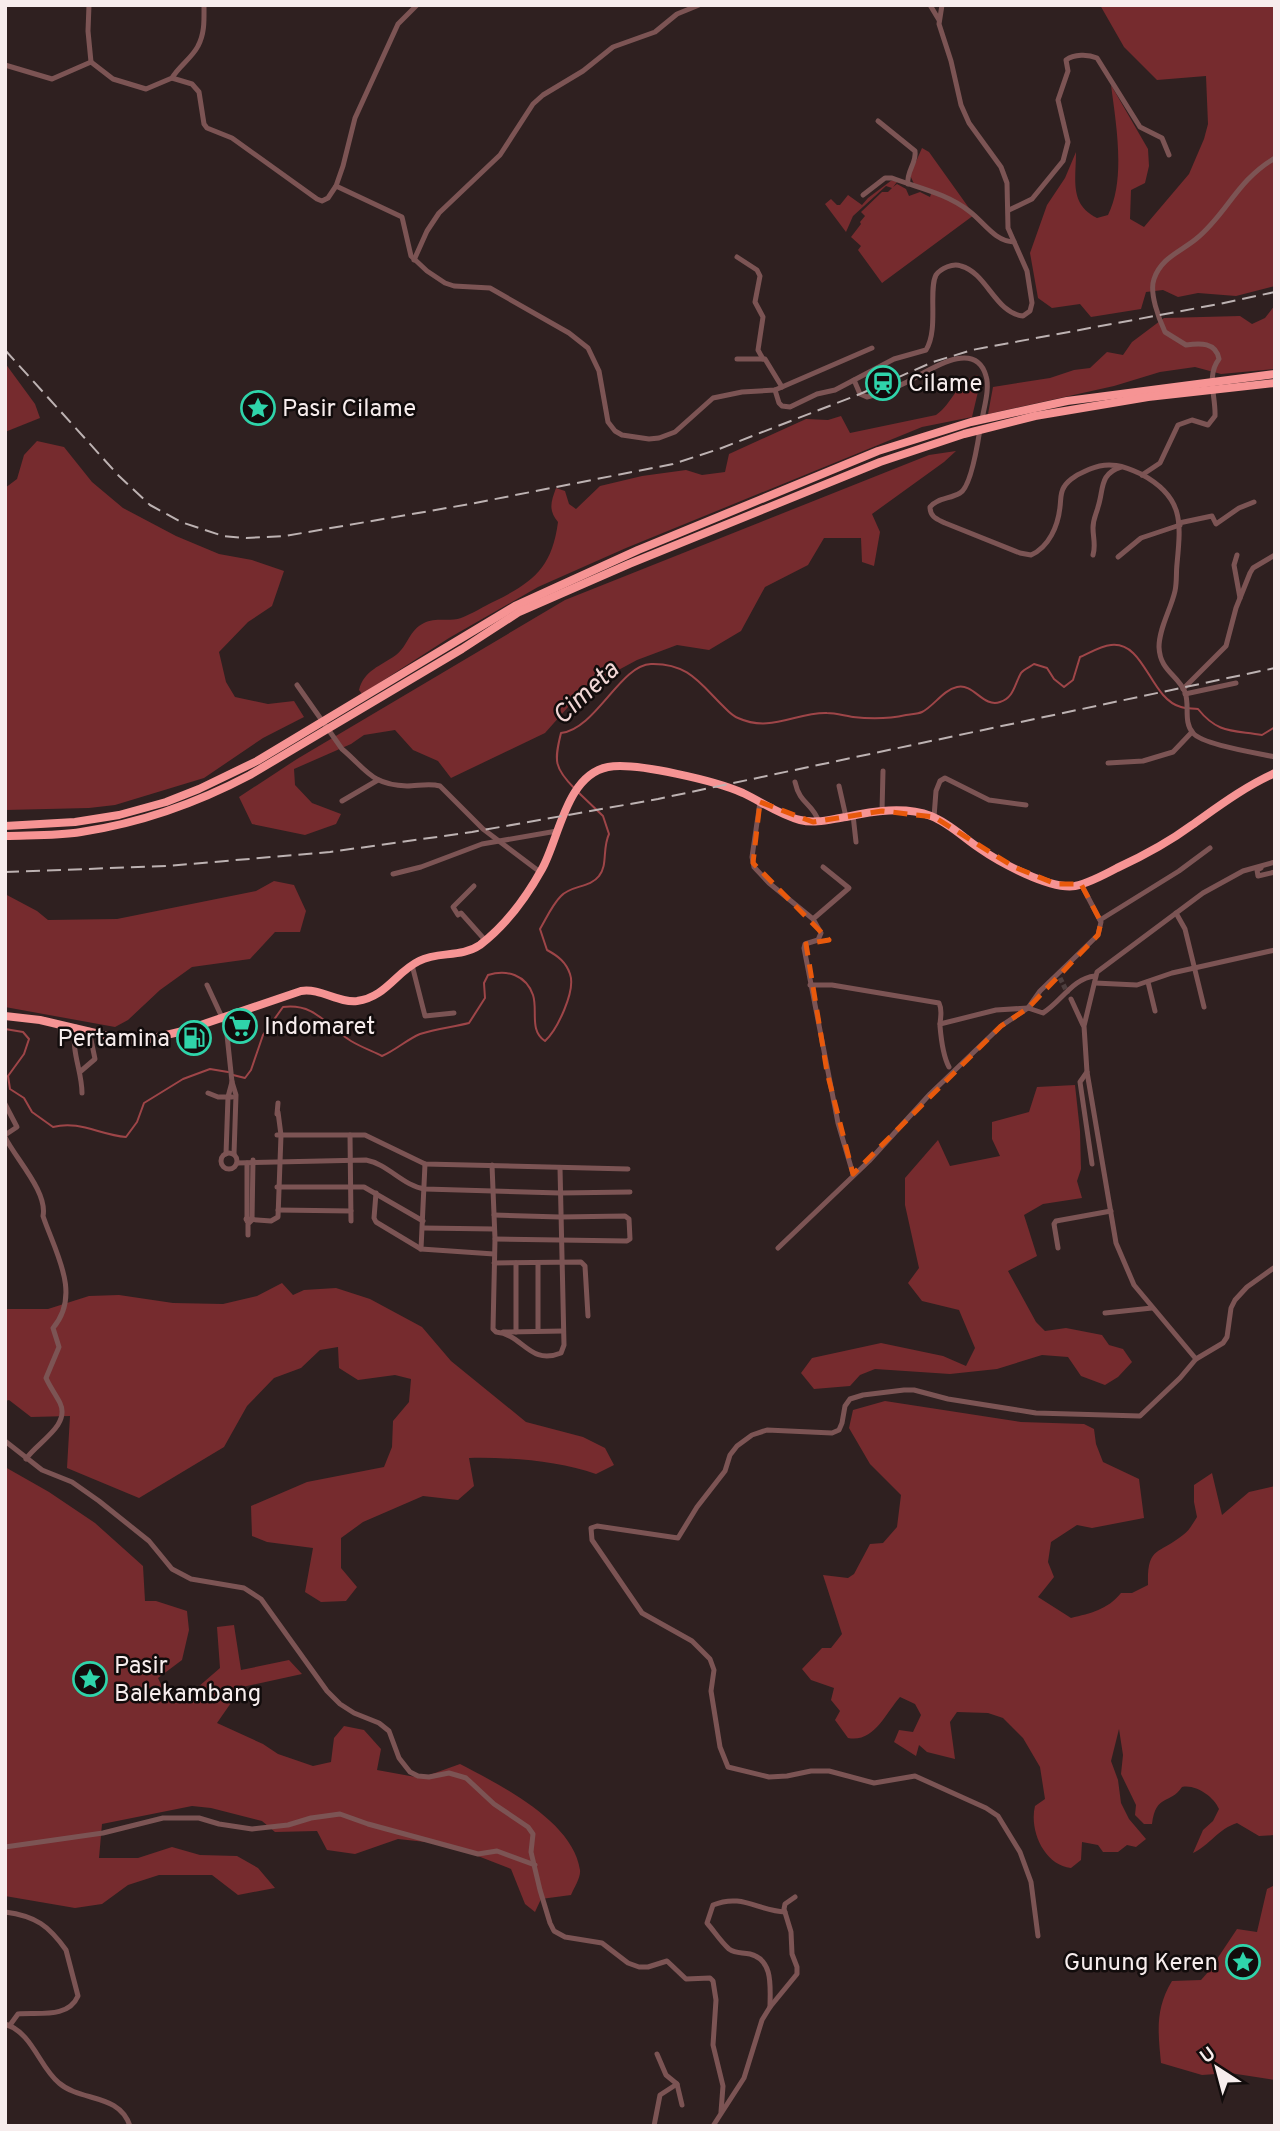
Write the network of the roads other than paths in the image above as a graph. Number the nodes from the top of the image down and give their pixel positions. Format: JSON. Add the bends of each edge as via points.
{"nodes":[{"id":1,"x":89,"y":5,"type":"edge"},
{"id":2,"x":205,"y":5,"type":"edge"},
{"id":3,"x":417,"y":5,"type":"edge"},
{"id":4,"x":699,"y":5,"type":"edge"},
{"id":5,"x":930,"y":5,"type":"edge"},
{"id":6,"x":942,"y":5,"type":"edge"},
{"id":7,"x":939,"y":20,"type":"junction"},
{"id":8,"x":91,"y":62,"type":"junction"},
{"id":9,"x":5,"y":65,"type":"edge"},
{"id":10,"x":172,"y":78,"type":"junction"},
{"id":11,"x":878,"y":121,"type":"dead end"},
{"id":12,"x":1170,"y":155,"type":"dead end"},
{"id":13,"x":1275,"y":158,"type":"edge"},
{"id":14,"x":908,"y":184,"type":"junction"},
{"id":15,"x":336,"y":186,"type":"junction"},
{"id":16,"x":863,"y":195,"type":"dead end"},
{"id":17,"x":1009,"y":210,"type":"junction"},
{"id":18,"x":1014,"y":242,"type":"junction"},
{"id":19,"x":737,"y":257,"type":"dead end"},
{"id":20,"x":414,"y":260,"type":"junction"},
{"id":21,"x":872,"y":348,"type":"dead end"},
{"id":22,"x":737,"y":359,"type":"dead end"},
{"id":23,"x":763,"y":359,"type":"junction"},
{"id":24,"x":1275,"y":374,"type":"edge"},
{"id":25,"x":854,"y":380,"type":"junction"},
{"id":26,"x":1275,"y":383,"type":"edge"},
{"id":27,"x":778,"y":389,"type":"junction"},
{"id":28,"x":1124,"y":466,"type":"junction"},
{"id":29,"x":1142,"y":475,"type":"junction"},
{"id":30,"x":1254,"y":502,"type":"dead end"},
{"id":31,"x":1180,"y":524,"type":"junction"},
{"id":32,"x":1093,"y":555,"type":"dead end"},
{"id":33,"x":1237,"y":555,"type":"dead end"},
{"id":34,"x":1275,"y":555,"type":"edge"},
{"id":35,"x":1118,"y":557,"type":"dead end"},
{"id":36,"x":1240,"y":598,"type":"junction"},
{"id":37,"x":1236,"y":683,"type":"dead end"},
{"id":38,"x":298,"y":685,"type":"dead end"},
{"id":39,"x":1184,"y":691,"type":"junction"},
{"id":40,"x":1192,"y":732,"type":"junction"},
{"id":41,"x":1275,"y":757,"type":"edge"},
{"id":42,"x":1108,"y":763,"type":"dead end"},
{"id":43,"x":883,"y":771,"type":"dead end"},
{"id":44,"x":1275,"y":773,"type":"edge"},
{"id":45,"x":378,"y":780,"type":"junction"},
{"id":46,"x":795,"y":782,"type":"dead end"},
{"id":47,"x":839,"y":786,"type":"dead end"},
{"id":48,"x":342,"y":801,"type":"dead end"},
{"id":49,"x":761,"y":802,"type":"junction"},
{"id":50,"x":1026,"y":806,"type":"dead end"},
{"id":51,"x":882,"y":811,"type":"junction"},
{"id":52,"x":849,"y":816,"type":"junction"},
{"id":53,"x":934,"y":817,"type":"junction"},
{"id":54,"x":819,"y":822,"type":"junction"},
{"id":55,"x":5,"y":826,"type":"edge"},
{"id":56,"x":557,"y":831,"type":"junction"},
{"id":57,"x":5,"y":836,"type":"edge"},
{"id":58,"x":499,"y":841,"type":"junction"},
{"id":59,"x":856,"y":842,"type":"dead end"},
{"id":60,"x":1210,"y":848,"type":"dead end"},
{"id":61,"x":1274,"y":862,"type":"edge"},
{"id":62,"x":823,"y":867,"type":"dead end"},
{"id":63,"x":1275,"y":872,"type":"edge"},
{"id":64,"x":540,"y":873,"type":"junction"},
{"id":65,"x":393,"y":874,"type":"dead end"},
{"id":66,"x":1081,"y":884,"type":"junction"},
{"id":67,"x":474,"y":886,"type":"dead end"},
{"id":68,"x":1176,"y":913,"type":"junction"},
{"id":69,"x":813,"y":919,"type":"junction"},
{"id":70,"x":1100,"y":920,"type":"junction"},
{"id":71,"x":485,"y":940,"type":"junction"},
{"id":72,"x":1275,"y":950,"type":"edge"},
{"id":73,"x":412,"y":965,"type":"junction"},
{"id":74,"x":1195,"y":968,"type":"junction"},
{"id":75,"x":1095,"y":980,"type":"junction"},
{"id":76,"x":1148,"y":982,"type":"junction"},
{"id":77,"x":207,"y":985,"type":"dead end"},
{"id":78,"x":810,"y":985,"type":"junction"},
{"id":79,"x":1071,"y":999,"type":"tunnel mouth"},
{"id":80,"x":1204,"y":1007,"type":"dead end"},
{"id":81,"x":1028,"y":1008,"type":"junction"},
{"id":82,"x":1155,"y":1011,"type":"dead end"},
{"id":83,"x":454,"y":1013,"type":"dead end"},
{"id":84,"x":5,"y":1016,"type":"edge"},
{"id":85,"x":222,"y":1018,"type":"junction"},
{"id":86,"x":940,"y":1024,"type":"junction"},
{"id":87,"x":60,"y":1025,"type":"junction"},
{"id":88,"x":1084,"y":1026,"type":"junction"},
{"id":89,"x":76,"y":1027,"type":"junction"},
{"id":90,"x":89,"y":1030,"type":"junction"},
{"id":91,"x":61,"y":1043,"type":"dead end"},
{"id":92,"x":949,"y":1067,"type":"dead end"},
{"id":93,"x":81,"y":1071,"type":"junction"},
{"id":94,"x":1087,"y":1072,"type":"junction"},
{"id":95,"x":231,"y":1080,"type":"junction"},
{"id":96,"x":82,"y":1093,"type":"dead end"},
{"id":97,"x":208,"y":1093,"type":"dead end"},
{"id":98,"x":235,"y":1096,"type":"junction"},
{"id":99,"x":228,"y":1097,"type":"junction"},
{"id":100,"x":278,"y":1103,"type":"dead end"},
{"id":101,"x":5,"y":1104,"type":"edge"},
{"id":102,"x":279,"y":1135,"type":"junction"},
{"id":103,"x":350,"y":1135,"type":"junction"},
{"id":104,"x":5,"y":1136,"type":"edge"},
{"id":105,"x":234,"y":1158,"type":"junction"},
{"id":106,"x":351,"y":1160,"type":"junction"},
{"id":107,"x":251,"y":1162,"type":"junction"},
{"id":108,"x":280,"y":1162,"type":"junction"},
{"id":109,"x":425,"y":1164,"type":"junction"},
{"id":110,"x":1092,"y":1164,"type":"dead end"},
{"id":111,"x":492,"y":1165,"type":"junction"},
{"id":112,"x":560,"y":1168,"type":"junction"},
{"id":113,"x":628,"y":1169,"type":"dead end"},
{"id":114,"x":853,"y":1174,"type":"junction"},
{"id":115,"x":352,"y":1186,"type":"junction"},
{"id":116,"x":279,"y":1187,"type":"junction"},
{"id":117,"x":425,"y":1189,"type":"junction"},
{"id":118,"x":493,"y":1190,"type":"junction"},
{"id":119,"x":630,"y":1192,"type":"dead end"},
{"id":120,"x":376,"y":1193,"type":"junction"},
{"id":121,"x":561,"y":1193,"type":"junction"},
{"id":122,"x":278,"y":1209,"type":"junction"},
{"id":123,"x":351,"y":1211,"type":"junction"},
{"id":124,"x":1111,"y":1211,"type":"junction"},
{"id":125,"x":494,"y":1215,"type":"junction"},
{"id":126,"x":560,"y":1217,"type":"junction"},
{"id":127,"x":249,"y":1221,"type":"junction"},
{"id":128,"x":351,"y":1221,"type":"dead end"},
{"id":129,"x":423,"y":1225,"type":"junction"},
{"id":130,"x":494,"y":1229,"type":"junction"},
{"id":131,"x":247,"y":1236,"type":"dead end"},
{"id":132,"x":495,"y":1239,"type":"junction"},
{"id":133,"x":561,"y":1240,"type":"junction"},
{"id":134,"x":778,"y":1248,"type":"dead end"},
{"id":135,"x":1058,"y":1248,"type":"dead end"},
{"id":136,"x":421,"y":1249,"type":"junction"},
{"id":137,"x":494,"y":1254,"type":"junction"},
{"id":138,"x":494,"y":1263,"type":"junction"},
{"id":139,"x":516,"y":1263,"type":"junction"},
{"id":140,"x":538,"y":1263,"type":"junction"},
{"id":141,"x":561,"y":1263,"type":"junction"},
{"id":142,"x":1275,"y":1267,"type":"edge"},
{"id":143,"x":1152,"y":1308,"type":"junction"},
{"id":144,"x":1105,"y":1313,"type":"dead end"},
{"id":145,"x":587,"y":1316,"type":"dead end"},
{"id":146,"x":538,"y":1331,"type":"junction"},
{"id":147,"x":563,"y":1331,"type":"junction"},
{"id":148,"x":516,"y":1332,"type":"junction"},
{"id":149,"x":503,"y":1333,"type":"junction"},
{"id":150,"x":1196,"y":1359,"type":"junction"},
{"id":151,"x":5,"y":1441,"type":"edge"},
{"id":152,"x":26,"y":1459,"type":"junction"},
{"id":153,"x":5,"y":1847,"type":"edge"},
{"id":154,"x":535,"y":1865,"type":"junction"},
{"id":155,"x":795,"y":1897,"type":"dead end"},
{"id":156,"x":5,"y":1912,"type":"edge"},
{"id":157,"x":785,"y":1912,"type":"junction"},
{"id":158,"x":1038,"y":1936,"type":"dead end"},
{"id":159,"x":770,"y":2007,"type":"junction"},
{"id":160,"x":8,"y":2024,"type":"edge"},
{"id":161,"x":657,"y":2054,"type":"dead end"},
{"id":162,"x":677,"y":2084,"type":"junction"},
{"id":163,"x":682,"y":2105,"type":"dead end"},
{"id":164,"x":721,"y":2112,"type":"junction"},
{"id":165,"x":130,"y":2126,"type":"edge"},
{"id":166,"x":654,"y":2126,"type":"edge"},
{"id":167,"x":713,"y":2126,"type":"edge"}],
"edges":[{"from":1,"to":8,"type":"street"},
{"from":2,"to":10,"type":"street","via":[[204,31],[197,48]]},
{"from":3,"to":15,"type":"street","via":[[398,24],[355,118]]},
{"from":4,"to":20,"type":"street","via":[[677,14],[655,32],[613,47],[543,95],[500,155],[439,213]]},
{"from":5,"to":7,"type":"street"},
{"from":6,"to":7,"type":"street"},
{"from":7,"to":17,"type":"street","via":[[961,105],[1004,174]]},
{"from":8,"to":9,"type":"street","via":[[52,79]]},
{"from":8,"to":10,"type":"street","via":[[113,79],[146,89]]},
{"from":10,"to":15,"type":"street","via":[[196,87],[204,124],[212,132],[232,138],[317,199],[328,198]]},
{"from":11,"to":14,"type":"street","via":[[915,151]]},
{"from":12,"to":17,"type":"street","via":[[1162,138],[1140,127],[1097,58],[1069,58],[1058,100],[1068,142],[1063,161],[1032,199]]},
{"from":13,"to":29,"type":"street","via":[[1247,178],[1208,227],[1173,253],[1154,279],[1165,331],[1186,345],[1211,345],[1219,359],[1213,366],[1215,416],[1210,424],[1192,420],[1178,425],[1160,463]]},
{"from":14,"to":16,"type":"street","via":[[888,177]]},
{"from":14,"to":18,"type":"street","via":[[953,200],[1001,239]]},
{"from":15,"to":20,"type":"street","via":[[402,217]]},
{"from":17,"to":18,"type":"street","via":[[1007,222]]},
{"from":18,"to":25,"type":"street","via":[[1028,277],[1032,303],[1028,314],[1012,313],[971,270],[950,266],[935,277],[928,349],[894,359]]},
{"from":19,"to":23,"type":"street","via":[[761,276],[755,302],[763,317],[758,350]]},
{"from":20,"to":27,"type":"street","via":[[444,283],[490,288],[588,348],[599,371],[608,422],[622,435],[659,438],[675,432],[713,398]]},
{"from":21,"to":27,"type":"street"},
{"from":22,"to":23,"type":"street"},
{"from":23,"to":27,"type":"street"},
{"from":24,"to":55,"type":"highway","via":[[1067,401],[971,422],[878,451],[515,606],[257,761],[207,786],[119,815]]},
{"from":25,"to":27,"type":"street","via":[[786,407],[779,403]]},
{"from":25,"to":28,"type":"street","via":[[862,396],[870,396],[960,358],[976,363],[986,375],[986,386],[974,463],[964,491],[933,503],[932,515],[1029,556],[1049,539],[1067,483],[1093,467]]},
{"from":26,"to":57,"type":"highway","via":[[1035,416],[902,454],[519,612],[218,792],[157,814],[79,833]]},
{"from":28,"to":29,"type":"street"},
{"from":28,"to":32,"type":"street","via":[[1109,473],[1102,483],[1094,515]]},
{"from":29,"to":31,"type":"street","via":[[1169,495]]},
{"from":30,"to":31,"type":"street","via":[[1216,524],[1212,516]]},
{"from":31,"to":35,"type":"street","via":[[1141,538]]},
{"from":31,"to":39,"type":"street","via":[[1175,591],[1159,647],[1163,664]]},
{"from":33,"to":36,"type":"street","via":[[1234,565]]},
{"from":34,"to":36,"type":"street","via":[[1253,568]]},
{"from":36,"to":39,"type":"street","via":[[1226,646]]},
{"from":37,"to":39,"type":"street"},
{"from":38,"to":45,"type":"street","via":[[344,752]]},
{"from":39,"to":40,"type":"street"},
{"from":40,"to":41,"type":"street","via":[[1205,740]]},
{"from":40,"to":42,"type":"street","via":[[1173,752],[1143,761]]},
{"from":43,"to":51,"type":"street"},
{"from":44,"to":66,"type":"highway","via":[[1240,790],[1143,855]]},
{"from":45,"to":48,"type":"street"},
{"from":45,"to":58,"type":"street","via":[[440,786]]},
{"from":46,"to":54,"type":"street","via":[[799,797]]},
{"from":47,"to":52,"type":"street"},
{"from":49,"to":54,"type":"highway","via":[[788,816]]},
{"from":49,"to":56,"type":"highway","via":[[713,783],[623,766],[604,768],[591,775],[569,801]]},
{"from":49,"to":69,"type":"street","via":[[754,867]]},
{"from":50,"to":53,"type":"street","via":[[989,800],[945,778],[936,791]]},
{"from":51,"to":52,"type":"highway"},
{"from":51,"to":53,"type":"highway"},
{"from":52,"to":54,"type":"highway"},
{"from":52,"to":59,"type":"street"},
{"from":53,"to":66,"type":"highway","via":[[1014,867],[1056,884]]},
{"from":56,"to":58,"type":"street"},
{"from":56,"to":64,"type":"highway"},
{"from":58,"to":64,"type":"street"},
{"from":58,"to":65,"type":"street"},
{"from":60,"to":70,"type":"street"},
{"from":61,"to":63,"type":"street","via":[[1256,872],[1258,876]]},
{"from":61,"to":68,"type":"street","via":[[1243,871]]},
{"from":62,"to":69,"type":"street","via":[[849,889]]},
{"from":64,"to":71,"type":"highway"},
{"from":66,"to":70,"type":"street"},
{"from":67,"to":71,"type":"street","via":[[453,907]]},
{"from":68,"to":74,"type":"street"},
{"from":68,"to":75,"type":"street","via":[[1097,972]]},
{"from":69,"to":78,"type":"street","via":[[821,935],[804,946]]},
{"from":70,"to":81,"type":"street","via":[[1098,935]]},
{"from":71,"to":73,"type":"highway","via":[[464,952]]},
{"from":72,"to":74,"type":"street"},
{"from":73,"to":83,"type":"street","via":[[425,1016]]},
{"from":73,"to":85,"type":"highway","via":[[385,990],[366,999],[343,1000],[307,990]]},
{"from":74,"to":76,"type":"street"},
{"from":74,"to":80,"type":"street"},
{"from":75,"to":76,"type":"street","via":[[1132,986]]},
{"from":75,"to":81,"type":"street","via":[[1089,977],[1074,985],[1045,1012]]},
{"from":75,"to":88,"type":"street"},
{"from":76,"to":82,"type":"street"},
{"from":77,"to":85,"type":"street"},
{"from":78,"to":86,"type":"street","via":[[939,1003]]},
{"from":78,"to":114,"type":"street"},
{"from":79,"to":88,"type":"street"},
{"from":81,"to":86,"type":"street","via":[[996,1010]]},
{"from":81,"to":114,"type":"street","via":[[1001,1026]]},
{"from":84,"to":87,"type":"highway"},
{"from":85,"to":90,"type":"highway","via":[[141,1041]]},
{"from":85,"to":95,"type":"street"},
{"from":86,"to":92,"type":"street"},
{"from":87,"to":89,"type":"highway"},
{"from":87,"to":91,"type":"street"},
{"from":88,"to":94,"type":"street"},
{"from":89,"to":90,"type":"highway"},
{"from":89,"to":93,"type":"street","via":[[73,1043]]},
{"from":90,"to":93,"type":"street","via":[[95,1058]]},
{"from":93,"to":96,"type":"street"},
{"from":94,"to":110,"type":"street","via":[[1080,1082]]},
{"from":94,"to":124,"type":"street"},
{"from":95,"to":98,"type":"street"},
{"from":95,"to":99,"type":"street"},
{"from":97,"to":99,"type":"street"},
{"from":98,"to":99,"type":"street"},
{"from":98,"to":105,"type":"street"},
{"from":99,"to":105,"type":"street"},
{"from":100,"to":102,"type":"street"},
{"from":101,"to":104,"type":"street","via":[[17,1128]]},
{"from":102,"to":103,"type":"street"},
{"from":102,"to":108,"type":"street"},
{"from":103,"to":106,"type":"street"},
{"from":103,"to":109,"type":"street","via":[[372,1137]]},
{"from":104,"to":152,"type":"street","via":[[45,1208],[43,1216],[66,1280],[66,1300],[53,1328],[59,1347],[46,1378],[62,1413],[57,1426]]},
{"from":105,"to":107,"type":"street"},
{"from":106,"to":108,"type":"street"},
{"from":106,"to":115,"type":"street"},
{"from":106,"to":117,"type":"street","via":[[374,1162]]},
{"from":107,"to":108,"type":"street"},
{"from":107,"to":127,"type":"street"},
{"from":108,"to":116,"type":"street"},
{"from":109,"to":111,"type":"street"},
{"from":109,"to":117,"type":"street"},
{"from":111,"to":112,"type":"street"},
{"from":111,"to":118,"type":"street"},
{"from":112,"to":113,"type":"street"},
{"from":112,"to":121,"type":"street"},
{"from":114,"to":134,"type":"street"},
{"from":115,"to":116,"type":"street"},
{"from":115,"to":120,"type":"street"},
{"from":115,"to":123,"type":"street"},
{"from":116,"to":122,"type":"street"},
{"from":117,"to":118,"type":"street"},
{"from":117,"to":129,"type":"street"},
{"from":118,"to":121,"type":"street"},
{"from":118,"to":125,"type":"street"},
{"from":119,"to":121,"type":"street"},
{"from":120,"to":129,"type":"street"},
{"from":120,"to":136,"type":"street","via":[[376,1222]]},
{"from":121,"to":126,"type":"street"},
{"from":122,"to":123,"type":"street"},
{"from":122,"to":127,"type":"street","via":[[274,1220]]},
{"from":123,"to":128,"type":"street"},
{"from":124,"to":135,"type":"street","via":[[1056,1221]]},
{"from":124,"to":143,"type":"street","via":[[1126,1270]]},
{"from":125,"to":126,"type":"street"},
{"from":125,"to":130,"type":"street"},
{"from":126,"to":133,"type":"street"},
{"from":126,"to":133,"type":"street","via":[[625,1216],[630,1239]]},
{"from":127,"to":131,"type":"street"},
{"from":129,"to":130,"type":"street"},
{"from":129,"to":136,"type":"street"},
{"from":130,"to":132,"type":"street"},
{"from":132,"to":133,"type":"street"},
{"from":132,"to":137,"type":"street"},
{"from":133,"to":141,"type":"street"},
{"from":136,"to":137,"type":"street"},
{"from":137,"to":138,"type":"street"},
{"from":138,"to":139,"type":"street"},
{"from":138,"to":149,"type":"street","via":[[493,1329]]},
{"from":139,"to":140,"type":"street"},
{"from":139,"to":148,"type":"street"},
{"from":140,"to":141,"type":"street"},
{"from":140,"to":146,"type":"street"},
{"from":141,"to":145,"type":"street","via":[[584,1264]]},
{"from":141,"to":147,"type":"street"},
{"from":142,"to":150,"type":"street","via":[[1238,1296],[1223,1343]]},
{"from":143,"to":144,"type":"street"},
{"from":143,"to":150,"type":"street"},
{"from":146,"to":147,"type":"street"},
{"from":146,"to":148,"type":"street"},
{"from":147,"to":149,"type":"street","via":[[564,1349],[548,1356],[532,1353]]},
{"from":148,"to":149,"type":"street"},
{"from":150,"to":158,"type":"street","via":[[1150,1408],[1135,1417],[1036,1413],[915,1390],[863,1395],[845,1406],[839,1430],[767,1430],[742,1440],[678,1538],[591,1528],[592,1540],[642,1613],[692,1641],[710,1659],[720,1747],[728,1767],[769,1777],[830,1771],[874,1783],[915,1776],[986,1808],[998,1816],[1020,1852],[1031,1882]]},
{"from":151,"to":152,"type":"street"},
{"from":152,"to":154,"type":"street","via":[[99,1501],[149,1541],[172,1569],[191,1579],[244,1588],[261,1599],[327,1691],[340,1704],[389,1731],[410,1772],[466,1778],[528,1827],[533,1834]]},
{"from":153,"to":154,"type":"street","via":[[103,1833],[163,1818],[198,1818],[253,1829],[340,1814],[478,1853],[496,1851]]},
{"from":154,"to":164,"type":"street","via":[[550,1923],[559,1934],[602,1943],[634,1965],[648,1967],[667,1961],[686,1979],[713,1981],[713,2045],[723,2087]]},
{"from":155,"to":157,"type":"street","via":[[785,1904]]},
{"from":156,"to":160,"type":"street","via":[[38,1920],[62,1945],[78,1996],[56,2013],[18,2014]]},
{"from":157,"to":159,"type":"street","via":[[797,1974]]},
{"from":157,"to":159,"type":"street","via":[[738,1900],[713,1905],[708,1915],[708,1923],[728,1948],[761,1959],[767,1968]]},
{"from":159,"to":164,"type":"street","via":[[744,2078]]},
{"from":160,"to":165,"type":"street","via":[[24,2037],[60,2085],[113,2104]]},
{"from":161,"to":162,"type":"street","via":[[666,2075]]},
{"from":162,"to":163,"type":"street"},
{"from":162,"to":166,"type":"street","via":[[660,2095]]},
{"from":164,"to":167,"type":"street"}]}
